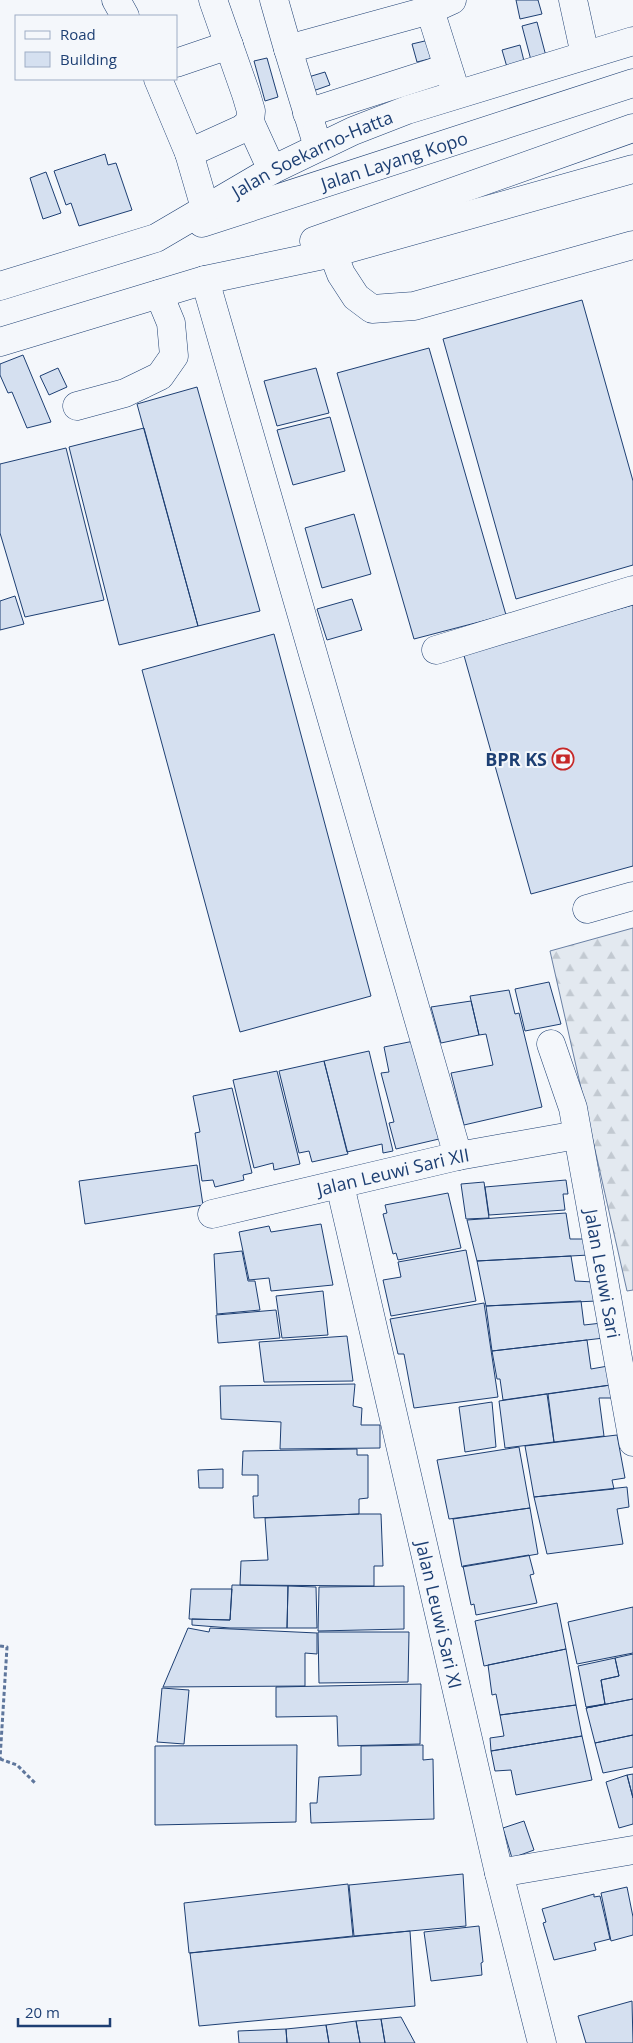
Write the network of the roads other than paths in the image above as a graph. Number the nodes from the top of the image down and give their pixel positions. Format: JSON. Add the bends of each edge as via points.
{"nodes":[{"id":1,"x":116,"y":0,"type":"edge"},
{"id":2,"x":213,"y":0,"type":"edge"},
{"id":3,"x":274,"y":0,"type":"edge"},
{"id":4,"x":573,"y":0,"type":"edge"},
{"id":5,"x":441,"y":5,"type":"edge"},
{"id":6,"x":124,"y":15,"type":"edge"},
{"id":7,"x":633,"y":41,"type":"edge"},
{"id":8,"x":229,"y":45,"type":"junction"},
{"id":9,"x":288,"y":49,"type":"junction"},
{"id":10,"x":585,"y":55,"type":"junction"},
{"id":11,"x":178,"y":62,"type":"edge"},
{"id":12,"x":447,"y":68,"type":"junction"},
{"id":13,"x":158,"y":80,"type":"edge"},
{"id":14,"x":633,"y":83,"type":"edge"},
{"id":15,"x":457,"y":94,"type":"junction"},
{"id":16,"x":307,"y":113,"type":"junction"},
{"id":17,"x":250,"y":122,"type":"junction"},
{"id":18,"x":633,"y":128,"type":"edge"},
{"id":19,"x":318,"y":147,"type":"junction"},
{"id":20,"x":189,"y":153,"type":"junction"},
{"id":21,"x":633,"y":169,"type":"edge"},
{"id":22,"x":272,"y":170,"type":"junction"},
{"id":23,"x":205,"y":208,"type":"junction"},
{"id":24,"x":156,"y":238,"type":"junction"},
{"id":25,"x":633,"y":245,"type":"edge"},
{"id":26,"x":333,"y":253,"type":"junction"},
{"id":27,"x":205,"y":280,"type":"junction"},
{"id":28,"x":0,"y":286,"type":"edge"},
{"id":29,"x":159,"y":294,"type":"junction"},
{"id":30,"x":0,"y":342,"type":"edge"},
{"id":31,"x":77,"y":406,"type":"dead end"},
{"id":32,"x":633,"y":590,"type":"edge"},
{"id":33,"x":436,"y":650,"type":"dead end"},
{"id":34,"x":633,"y":896,"type":"edge"},
{"id":35,"x":587,"y":909,"type":"dead end"},
{"id":36,"x":551,"y":1044,"type":"dead end"},
{"id":37,"x":577,"y":1135,"type":"junction"},
{"id":38,"x":458,"y":1156,"type":"junction"},
{"id":39,"x":340,"y":1185,"type":"junction"},
{"id":40,"x":212,"y":1214,"type":"dead end"},
{"id":41,"x":633,"y":1442,"type":"edge"},
{"id":42,"x":633,"y":1850,"type":"edge"},
{"id":43,"x":500,"y":1872,"type":"junction"},
{"id":44,"x":542,"y":2043,"type":"edge"}],
"edges":[{"from":1,"to":6,"type":"main road"},
{"from":2,"to":8,"type":"main road"},
{"from":3,"to":9,"type":"main road"},
{"from":4,"to":10,"type":"main road"},
{"from":5,"to":9,"type":"main road"},
{"from":5,"to":12,"type":"main road"},
{"from":7,"to":10,"type":"main road","name":"Jalan Soekarno-Hatta"},
{"from":8,"to":11,"type":"main road"},
{"from":8,"to":17,"type":"main road","via":[[251,111]]},
{"from":9,"to":16,"type":"main road"},
{"from":10,"to":15,"type":"main road","name":"Jalan Soekarno-Hatta"},
{"from":12,"to":15,"type":"main road"},
{"from":12,"to":16,"type":"main road"},
{"from":13,"to":20,"type":"main road"},
{"from":14,"to":24,"type":"main road","name":"Jalan Layang Kopo"},
{"from":15,"to":19,"type":"main road","name":"Jalan Soekarno-Hatta","via":[[407,110]]},
{"from":16,"to":19,"type":"main road"},
{"from":17,"to":20,"type":"main road","via":[[242,129]]},
{"from":17,"to":22,"type":"main road"},
{"from":18,"to":27,"type":"main road"},
{"from":19,"to":22,"type":"main road","name":"Jalan Soekarno-Hatta"},
{"from":20,"to":23,"type":"main road"},
{"from":21,"to":26,"type":"main road"},
{"from":22,"to":23,"type":"main road","name":"Jalan Soekarno-Hatta"},
{"from":23,"to":24,"type":"main road","name":"Jalan Soekarno-Hatta"},
{"from":24,"to":28,"type":"main road","name":"Jalan Soekarno-Hatta"},
{"from":25,"to":26,"type":"main road","via":[[414,306],[372,308],[356,297],[341,274]]},
{"from":26,"to":27,"type":"main road"},
{"from":27,"to":29,"type":"main road"},
{"from":27,"to":38,"type":"main road"},
{"from":29,"to":30,"type":"main road"},
{"from":29,"to":31,"type":"main road","via":[[171,323],[174,356],[160,376],[125,393]]},
{"from":32,"to":33,"type":"main road"},
{"from":34,"to":35,"type":"main road"},
{"from":36,"to":37,"type":"main road","name":"Jalan Leuwi Sari","via":[[573,1108]]},
{"from":37,"to":38,"type":"main road","name":"Jalan Leuwi Sari XII"},
{"from":37,"to":41,"type":"main road","name":"Jalan Leuwi Sari"},
{"from":38,"to":39,"type":"main road","name":"Jalan Leuwi Sari XII"},
{"from":39,"to":40,"type":"main road","name":"Jalan Leuwi Sari XII"},
{"from":39,"to":43,"type":"main road","name":"Jalan Leuwi Sari XI"},
{"from":42,"to":43,"type":"main road"},
{"from":43,"to":44,"type":"main road","name":"Jalan Leuwi Sari XI"}]}
